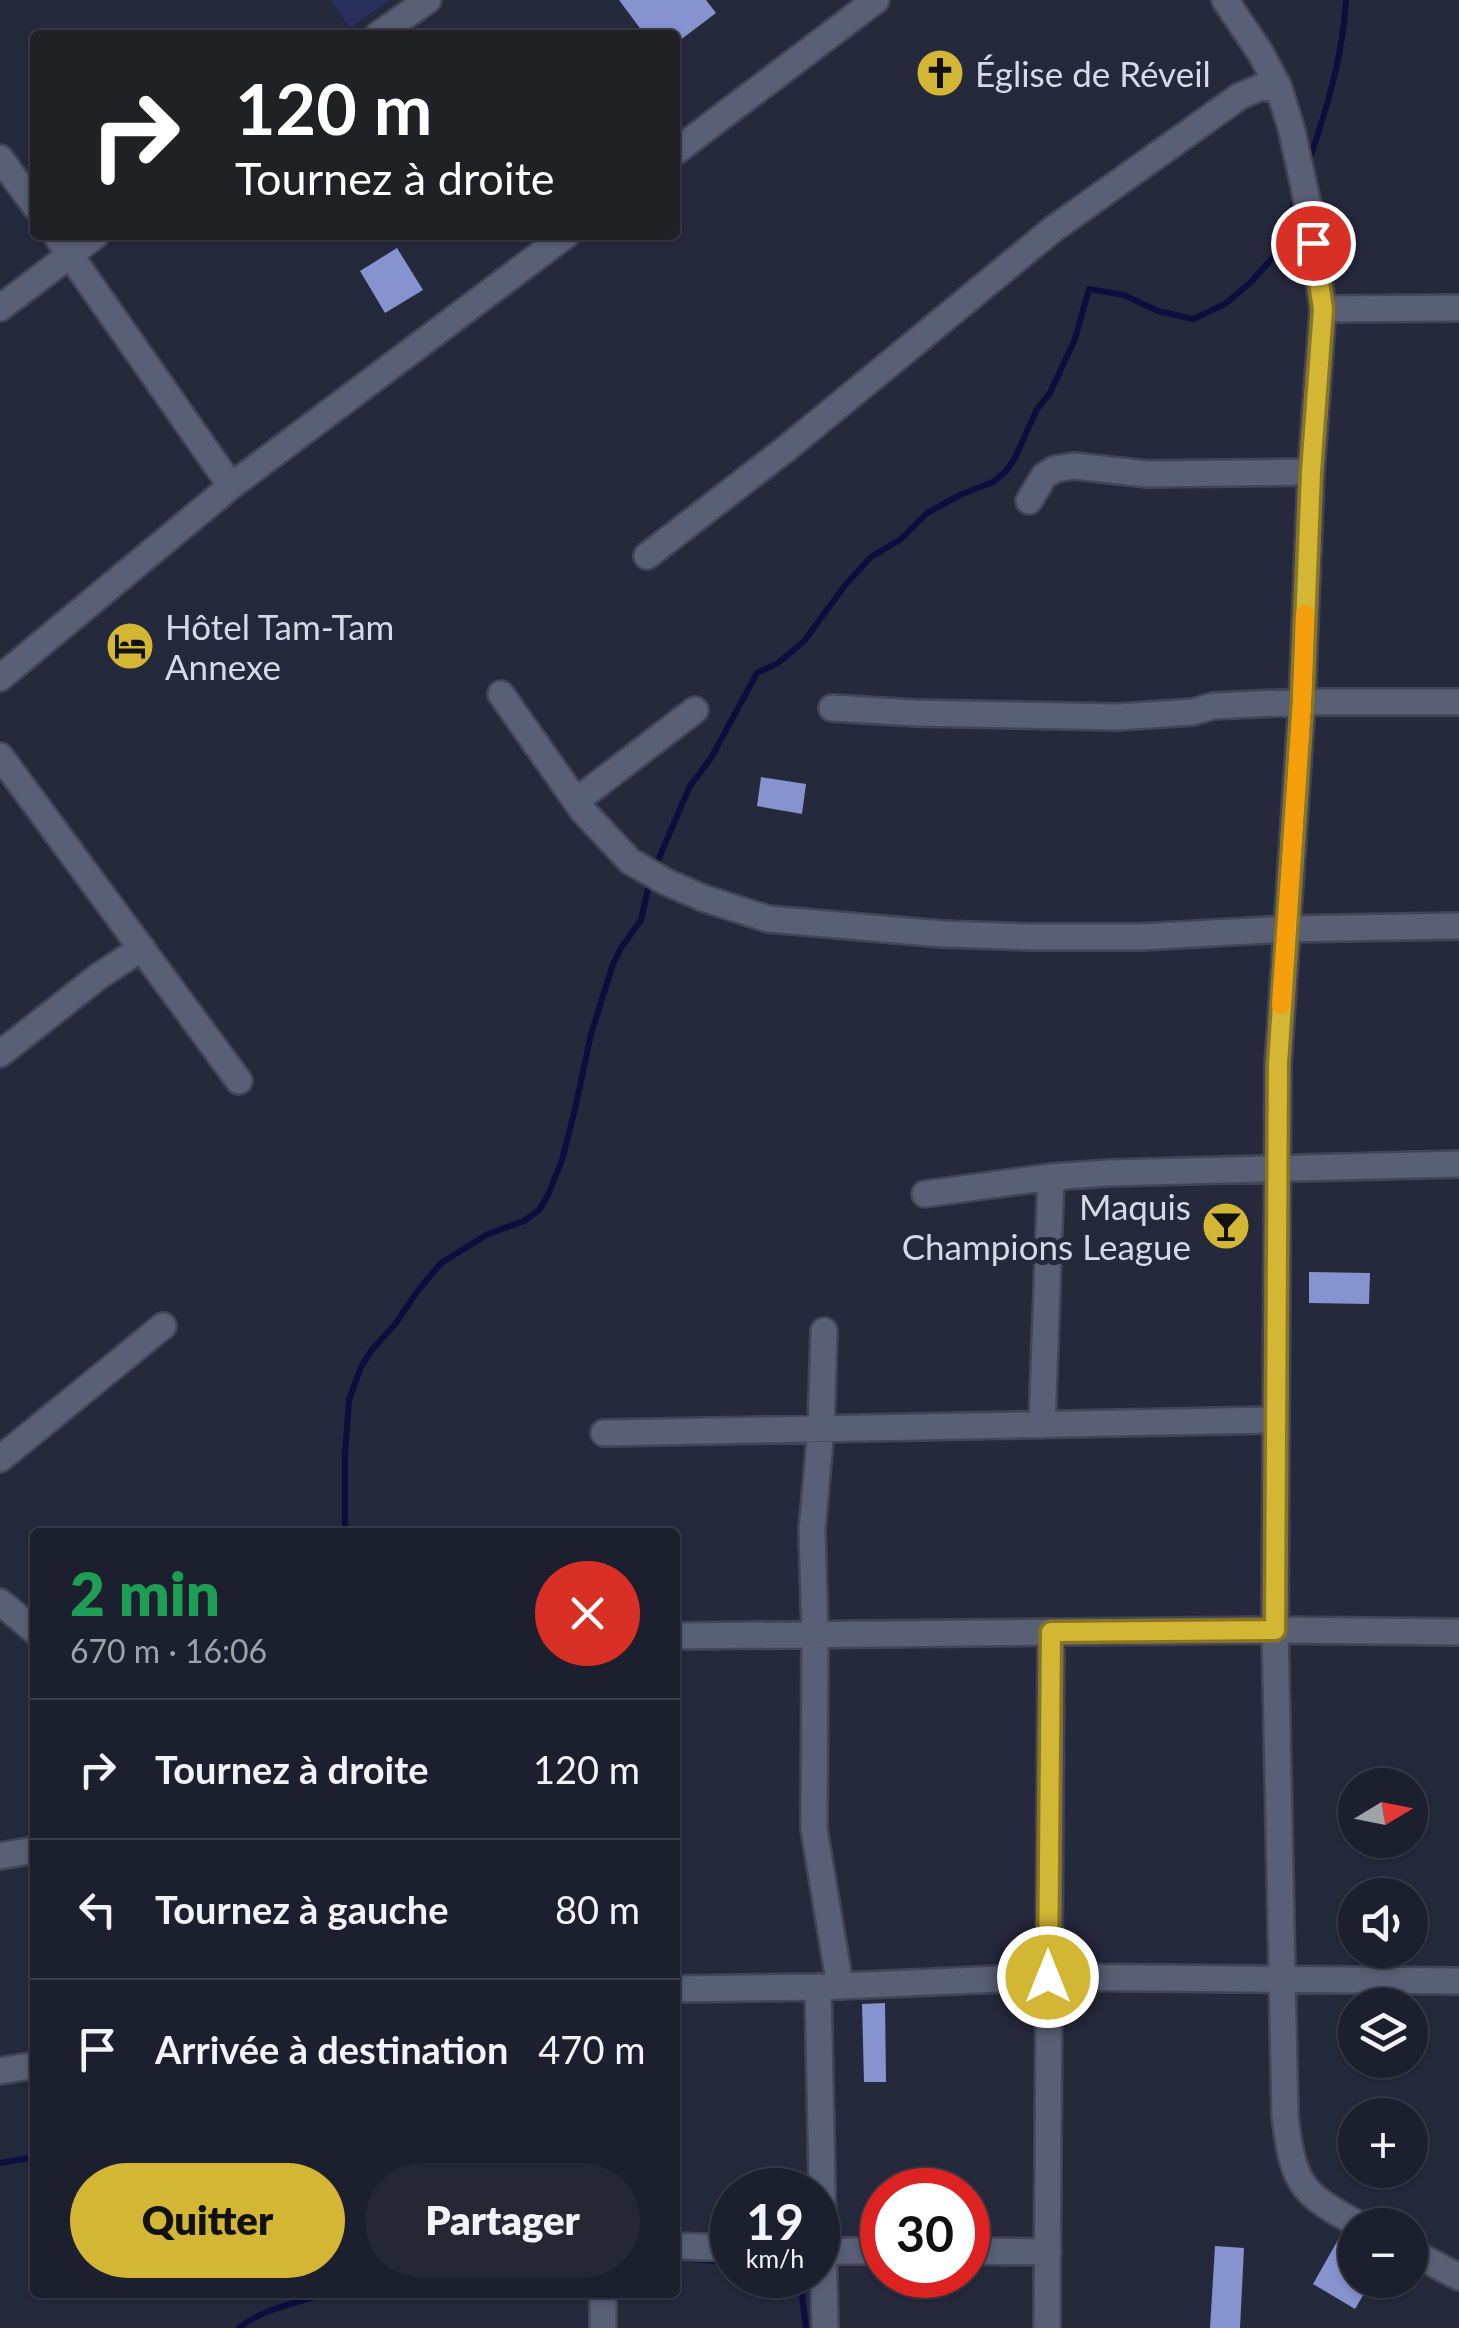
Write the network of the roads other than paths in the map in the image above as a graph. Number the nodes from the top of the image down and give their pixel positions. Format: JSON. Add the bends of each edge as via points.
{"nodes":[{"id":1,"x":428,"y":0,"type":"edge"},
{"id":2,"x":1226,"y":0,"type":"edge"},
{"id":3,"x":870,"y":2,"type":"edge"},
{"id":4,"x":385,"y":30,"type":"edge"},
{"id":5,"x":1278,"y":86,"type":"junction"},
{"id":6,"x":680,"y":148,"type":"edge"},
{"id":7,"x":0,"y":158,"type":"edge"},
{"id":8,"x":30,"y":199,"type":"edge"},
{"id":9,"x":559,"y":240,"type":"edge"},
{"id":10,"x":63,"y":244,"type":"edge"},
{"id":11,"x":0,"y":308,"type":"edge"},
{"id":12,"x":1459,"y":308,"type":"edge"},
{"id":13,"x":1323,"y":309,"type":"junction"},
{"id":14,"x":1311,"y":472,"type":"junction"},
{"id":15,"x":231,"y":486,"type":"junction"},
{"id":16,"x":1029,"y":501,"type":"dead end"},
{"id":17,"x":647,"y":556,"type":"dead end"},
{"id":18,"x":0,"y":678,"type":"edge"},
{"id":19,"x":502,"y":694,"type":"dead end"},
{"id":20,"x":1302,"y":702,"type":"junction"},
{"id":21,"x":1459,"y":702,"type":"edge"},
{"id":22,"x":832,"y":708,"type":"dead end"},
{"id":23,"x":695,"y":710,"type":"dead end"},
{"id":24,"x":0,"y":756,"type":"edge"},
{"id":25,"x":576,"y":801,"type":"junction"},
{"id":26,"x":1459,"y":926,"type":"edge"},
{"id":27,"x":1286,"y":929,"type":"junction"},
{"id":28,"x":142,"y":948,"type":"junction"},
{"id":29,"x":0,"y":1054,"type":"edge"},
{"id":30,"x":239,"y":1080,"type":"dead end"},
{"id":31,"x":1459,"y":1164,"type":"edge"},
{"id":32,"x":1278,"y":1168,"type":"junction"},
{"id":33,"x":1051,"y":1177,"type":"junction"},
{"id":34,"x":925,"y":1194,"type":"dead end"},
{"id":35,"x":163,"y":1326,"type":"dead end"},
{"id":36,"x":824,"y":1331,"type":"dead end"},
{"id":37,"x":1276,"y":1420,"type":"junction"},
{"id":38,"x":1042,"y":1424,"type":"junction"},
{"id":39,"x":821,"y":1429,"type":"junction"},
{"id":40,"x":604,"y":1433,"type":"dead end"},
{"id":41,"x":0,"y":1459,"type":"edge"},
{"id":42,"x":0,"y":1602,"type":"edge"},
{"id":43,"x":30,"y":1627,"type":"edge"},
{"id":44,"x":1275,"y":1630,"type":"junction"},
{"id":45,"x":1051,"y":1632,"type":"junction"},
{"id":46,"x":1459,"y":1632,"type":"edge"},
{"id":47,"x":814,"y":1634,"type":"junction"},
{"id":48,"x":680,"y":1636,"type":"edge"},
{"id":49,"x":30,"y":1851,"type":"edge"},
{"id":50,"x":0,"y":1856,"type":"edge"},
{"id":51,"x":1048,"y":1977,"type":"junction"},
{"id":52,"x":1283,"y":1980,"type":"junction"},
{"id":53,"x":1459,"y":1981,"type":"edge"},
{"id":54,"x":829,"y":1986,"type":"junction"},
{"id":55,"x":680,"y":1988,"type":"edge"},
{"id":56,"x":30,"y":2066,"type":"edge"},
{"id":57,"x":0,"y":2071,"type":"edge"},
{"id":58,"x":823,"y":2168,"type":"edge"},
{"id":59,"x":1338,"y":2213,"type":"edge"},
{"id":60,"x":680,"y":2246,"type":"edge"},
{"id":61,"x":710,"y":2247,"type":"edge"},
{"id":62,"x":990,"y":2252,"type":"edge"},
{"id":63,"x":1048,"y":2252,"type":"junction"},
{"id":64,"x":1428,"y":2260,"type":"edge"},
{"id":65,"x":1459,"y":2276,"type":"edge"},
{"id":66,"x":603,"y":2298,"type":"edge"},
{"id":67,"x":823,"y":2298,"type":"edge"},
{"id":68,"x":604,"y":2328,"type":"edge"},
{"id":69,"x":825,"y":2328,"type":"edge"},
{"id":70,"x":1046,"y":2328,"type":"edge"}],
"edges":[{"from":1,"to":4,"type":"street"},
{"from":2,"to":5,"type":"street"},
{"from":3,"to":6,"type":"street"},
{"from":5,"to":13,"type":"street","via":[[1300,160]]},
{"from":5,"to":17,"type":"street","via":[[1240,96],[1052,230]]},
{"from":7,"to":8,"type":"street"},
{"from":9,"to":15,"type":"street"},
{"from":10,"to":11,"type":"street"},
{"from":10,"to":15,"type":"street"},
{"from":12,"to":13,"type":"street"},
{"from":13,"to":14,"type":"street"},
{"from":14,"to":16,"type":"street","via":[[1147,474],[1074,466],[1044,476]]},
{"from":14,"to":20,"type":"street"},
{"from":15,"to":18,"type":"street"},
{"from":19,"to":25,"type":"street"},
{"from":20,"to":21,"type":"street"},
{"from":20,"to":22,"type":"street","via":[[1118,717]]},
{"from":20,"to":27,"type":"street"},
{"from":23,"to":25,"type":"street"},
{"from":24,"to":28,"type":"street"},
{"from":25,"to":27,"type":"street","via":[[630,862],[702,898],[768,919],[1031,936]]},
{"from":26,"to":27,"type":"street"},
{"from":27,"to":32,"type":"street"},
{"from":28,"to":29,"type":"street"},
{"from":28,"to":30,"type":"street"},
{"from":31,"to":32,"type":"street"},
{"from":32,"to":33,"type":"street"},
{"from":32,"to":37,"type":"street"},
{"from":33,"to":34,"type":"street"},
{"from":33,"to":38,"type":"street"},
{"from":35,"to":41,"type":"street"},
{"from":36,"to":39,"type":"street"},
{"from":37,"to":38,"type":"street"},
{"from":37,"to":44,"type":"street"},
{"from":38,"to":39,"type":"street"},
{"from":39,"to":40,"type":"street"},
{"from":39,"to":47,"type":"street","via":[[812,1530]]},
{"from":42,"to":43,"type":"street"},
{"from":44,"to":45,"type":"street"},
{"from":44,"to":46,"type":"street"},
{"from":44,"to":52,"type":"street"},
{"from":45,"to":47,"type":"street"},
{"from":45,"to":51,"type":"street"},
{"from":47,"to":48,"type":"street"},
{"from":47,"to":54,"type":"street","via":[[814,1828]]},
{"from":49,"to":50,"type":"street"},
{"from":51,"to":52,"type":"street"},
{"from":51,"to":54,"type":"street"},
{"from":51,"to":63,"type":"street"},
{"from":52,"to":53,"type":"street"},
{"from":52,"to":59,"type":"street","via":[[1290,2157],[1304,2188]]},
{"from":54,"to":55,"type":"street"},
{"from":54,"to":58,"type":"street"},
{"from":56,"to":57,"type":"street"},
{"from":60,"to":61,"type":"street"},
{"from":62,"to":63,"type":"street"},
{"from":63,"to":70,"type":"street"},
{"from":64,"to":65,"type":"street"},
{"from":66,"to":68,"type":"street"},
{"from":67,"to":69,"type":"street"}]}
